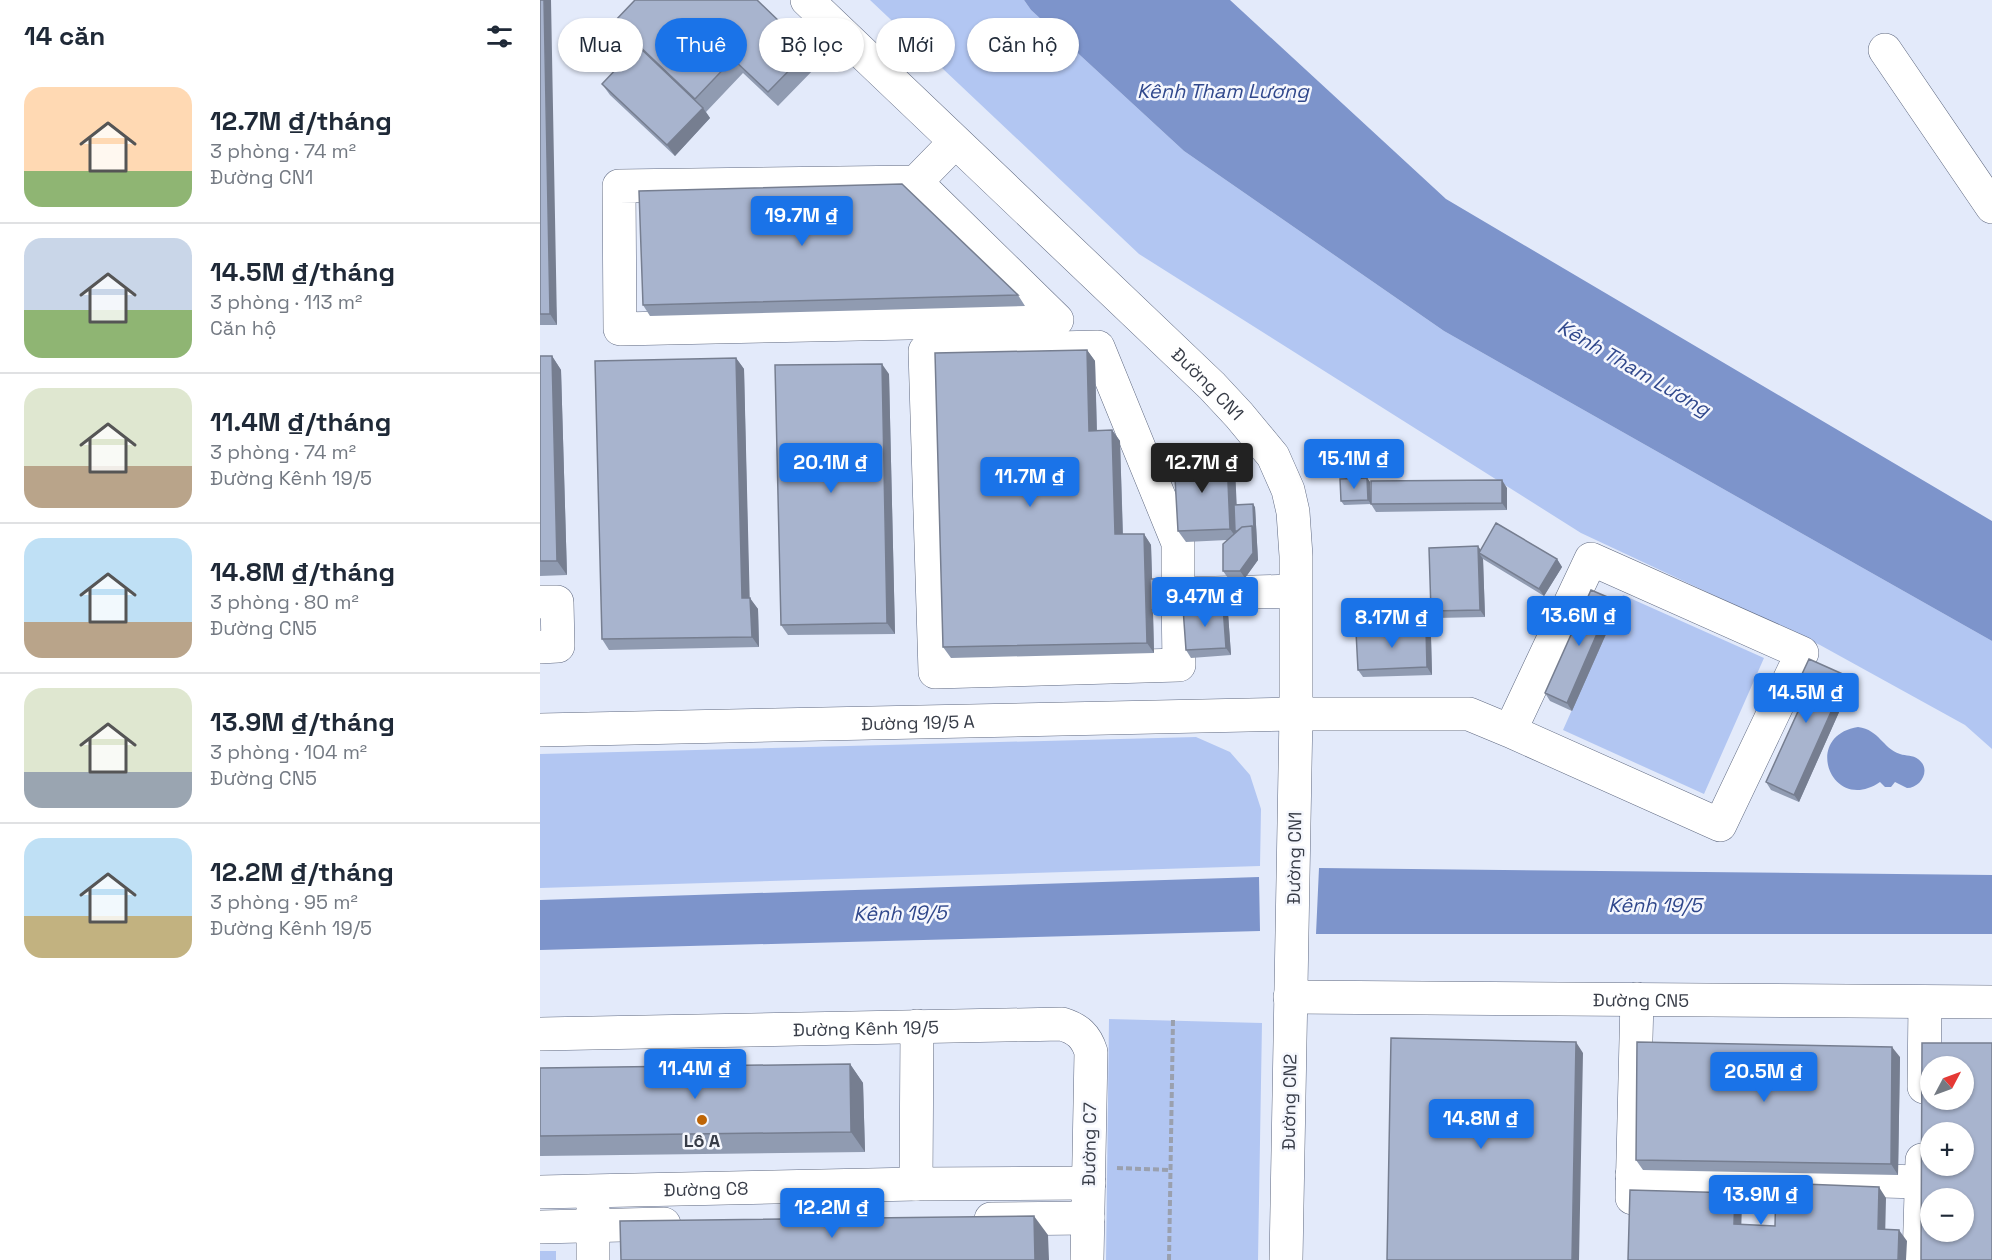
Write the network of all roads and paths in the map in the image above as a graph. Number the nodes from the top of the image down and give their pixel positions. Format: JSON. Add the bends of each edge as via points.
{"nodes":[{"id":1,"x":807,"y":0,"type":"edge"},
{"id":2,"x":1885,"y":50,"type":"dead end"},
{"id":3,"x":956,"y":142,"type":"junction"},
{"id":4,"x":916,"y":182,"type":"junction"},
{"id":5,"x":1992,"y":207,"type":"edge"},
{"id":6,"x":1295,"y":591,"type":"junction"},
{"id":7,"x":1178,"y":594,"type":"junction"},
{"id":8,"x":540,"y":602,"type":"edge"},
{"id":9,"x":540,"y":646,"type":"edge"},
{"id":10,"x":1296,"y":714,"type":"junction"},
{"id":11,"x":540,"y":730,"type":"edge"},
{"id":12,"x":1510,"y":731,"type":"junction"},
{"id":13,"x":1292,"y":944,"type":"joint"},
{"id":14,"x":1290,"y":997,"type":"junction"},
{"id":15,"x":1637,"y":999,"type":"junction"},
{"id":16,"x":1925,"y":1002,"type":"junction"},
{"id":17,"x":1992,"y":1002,"type":"edge"},
{"id":18,"x":1173,"y":1020,"type":"dead end"},
{"id":19,"x":917,"y":1026,"type":"junction"},
{"id":20,"x":1080,"y":1032,"type":"joint"},
{"id":21,"x":540,"y":1034,"type":"edge"},
{"id":22,"x":1170,"y":1170,"type":"junction"},
{"id":23,"x":1632,"y":1175,"type":"junction"},
{"id":24,"x":1102,"y":1176,"type":"junction"},
{"id":25,"x":1922,"y":1182,"type":"junction"},
{"id":26,"x":916,"y":1184,"type":"junction"},
{"id":27,"x":593,"y":1190,"type":"junction"},
{"id":28,"x":540,"y":1192,"type":"edge"},
{"id":29,"x":1088,"y":1218,"type":"junction"},
{"id":30,"x":956,"y":1220,"type":"edge"},
{"id":31,"x":1631,"y":1223,"type":"edge"},
{"id":32,"x":690,"y":1224,"type":"edge"},
{"id":33,"x":593,"y":1226,"type":"junction"},
{"id":34,"x":540,"y":1227,"type":"edge"},
{"id":35,"x":593,"y":1260,"type":"edge"},
{"id":36,"x":1088,"y":1260,"type":"edge"},
{"id":37,"x":1168,"y":1260,"type":"edge"},
{"id":38,"x":1286,"y":1260,"type":"edge"},
{"id":39,"x":1919,"y":1260,"type":"edge"}],
"edges":[{"from":1,"to":3,"type":"street","name":"Đường CN1"},
{"from":2,"to":5,"type":"street"},
{"from":3,"to":4,"type":"street"},
{"from":3,"to":6,"type":"street","name":"Đường CN1","via":[[1203,378],[1260,439],[1288,490]]},
{"from":4,"to":4,"type":"street","via":[[619,186],[620,329],[1057,320]]},
{"from":6,"to":7,"type":"street"},
{"from":6,"to":10,"type":"street","name":"Đường CN1"},
{"from":7,"to":7,"type":"street","via":[[1179,665],[935,672],[925,351],[1098,347],[1178,543]]},
{"from":8,"to":9,"type":"street","via":[[557,602],[558,646]]},
{"from":10,"to":11,"type":"street","name":"Đường 19/5 A"},
{"from":10,"to":12,"type":"street","name":"Đường 19/5 A","via":[[1469,714]]},
{"from":10,"to":13,"type":"street","name":"Đường CN1"},
{"from":12,"to":12,"type":"street","name":"Đường 19/5 A","via":[[1720,825],[1802,653],[1591,559]]},
{"from":13,"to":14,"type":"street","name":"Đường CN2"},
{"from":14,"to":15,"type":"street","name":"Đường CN5"},
{"from":14,"to":38,"type":"street","name":"Đường CN2"},
{"from":15,"to":16,"type":"street","name":"Đường CN5"},
{"from":15,"to":23,"type":"street"},
{"from":16,"to":17,"type":"street","name":"Đường CN5"},
{"from":16,"to":25,"type":"street"},
{"from":18,"to":22,"type":"path"},
{"from":19,"to":20,"type":"street","name":"Đường Kênh 19/5","via":[[1062,1024]]},
{"from":19,"to":21,"type":"street","name":"Đường Kênh 19/5"},
{"from":19,"to":26,"type":"street"},
{"from":20,"to":24,"type":"street","name":"Đường C7","via":[[1091,1052]]},
{"from":22,"to":24,"type":"path"},
{"from":22,"to":37,"type":"path"},
{"from":23,"to":25,"type":"street"},
{"from":23,"to":31,"type":"street"},
{"from":24,"to":26,"type":"street","name":"Đường C8"},
{"from":24,"to":29,"type":"street","name":"Đường C7"},
{"from":25,"to":39,"type":"street"},
{"from":26,"to":27,"type":"street","name":"Đường C8"},
{"from":27,"to":28,"type":"street","name":"Đường C8"},
{"from":27,"to":33,"type":"street"},
{"from":29,"to":30,"type":"street"},
{"from":29,"to":36,"type":"street","name":"Đường C7"},
{"from":32,"to":33,"type":"street"},
{"from":33,"to":34,"type":"street"},
{"from":33,"to":35,"type":"street"}]}
